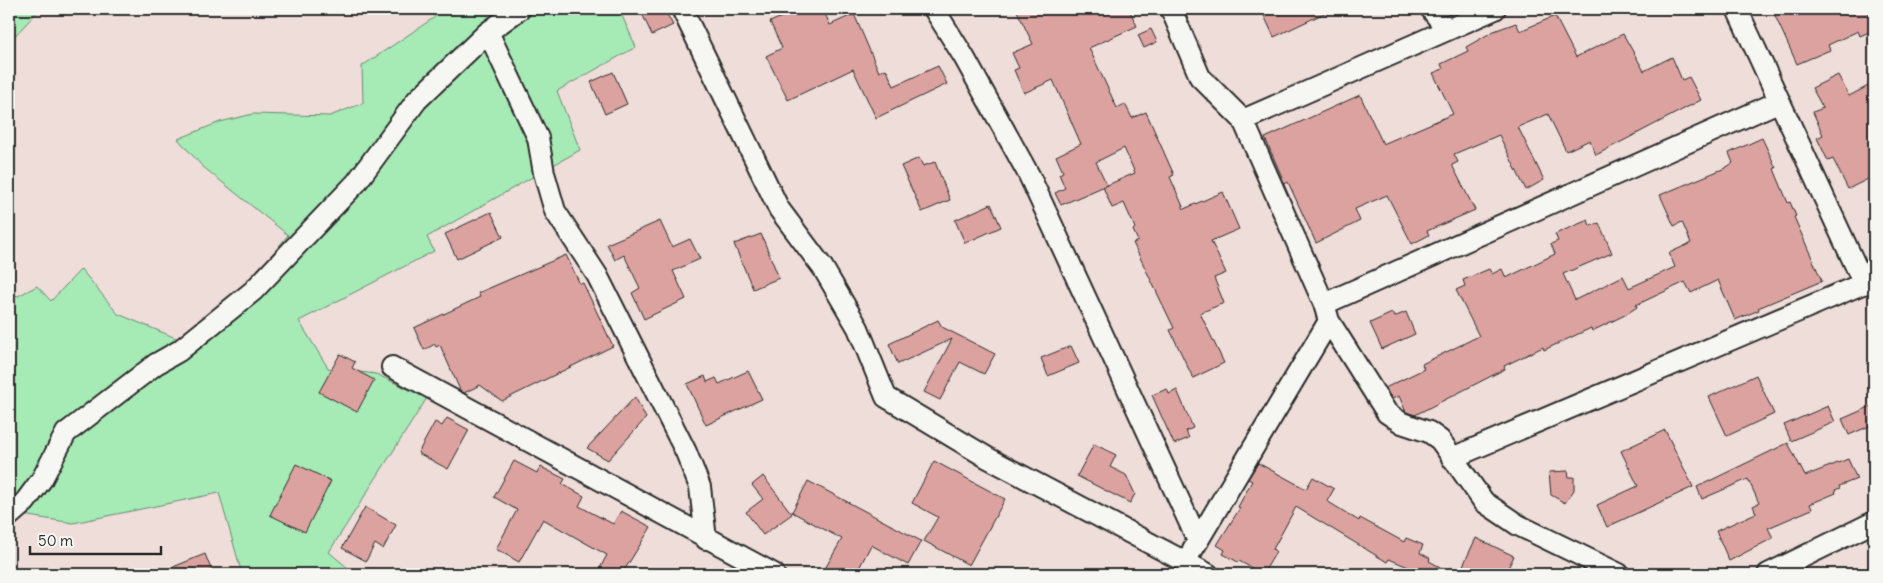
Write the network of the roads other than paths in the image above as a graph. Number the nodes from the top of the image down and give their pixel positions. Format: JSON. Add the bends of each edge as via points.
{"nodes":[{"id":1,"x":520,"y":9,"type":"edge"},
{"id":2,"x":682,"y":9,"type":"edge"},
{"id":3,"x":934,"y":9,"type":"edge"},
{"id":4,"x":1171,"y":9,"type":"edge"},
{"id":5,"x":1431,"y":9,"type":"edge"},
{"id":6,"x":1495,"y":9,"type":"edge"},
{"id":7,"x":1737,"y":9,"type":"edge"},
{"id":8,"x":1447,"y":30,"type":"junction"},
{"id":9,"x":488,"y":32,"type":"junction"},
{"id":10,"x":1778,"y":102,"type":"junction"},
{"id":11,"x":1243,"y":120,"type":"junction"},
{"id":12,"x":1869,"y":281,"type":"edge"},
{"id":13,"x":1326,"y":312,"type":"junction"},
{"id":14,"x":392,"y":368,"type":"dead end"},
{"id":15,"x":1452,"y":458,"type":"junction"},
{"id":16,"x":9,"y":516,"type":"edge"},
{"id":17,"x":1874,"y":522,"type":"edge"},
{"id":18,"x":706,"y":539,"type":"junction"},
{"id":19,"x":1198,"y":540,"type":"junction"},
{"id":20,"x":1181,"y":569,"type":"edge"},
{"id":21,"x":774,"y":574,"type":"edge"},
{"id":22,"x":1208,"y":574,"type":"edge"},
{"id":23,"x":1618,"y":574,"type":"edge"},
{"id":24,"x":1768,"y":574,"type":"edge"}],
"edges":[{"from":1,"to":9,"type":"street"},
{"from":2,"to":20,"type":"street","via":[[779,209],[823,268],[858,328],[886,397]]},
{"from":3,"to":19,"type":"street","via":[[1029,176]]},
{"from":4,"to":11,"type":"street","via":[[1200,77]]},
{"from":5,"to":8,"type":"street"},
{"from":6,"to":8,"type":"street"},
{"from":7,"to":10,"type":"street"},
{"from":8,"to":11,"type":"street"},
{"from":9,"to":16,"type":"street","via":[[417,100],[356,183],[253,291],[179,351],[156,364],[66,433],[42,479],[25,502]]},
{"from":9,"to":18,"type":"street","via":[[538,138],[555,211],[597,275],[686,452],[700,487]]},
{"from":10,"to":12,"type":"street"},
{"from":10,"to":13,"type":"street"},
{"from":11,"to":13,"type":"street"},
{"from":12,"to":15,"type":"street"},
{"from":13,"to":15,"type":"street","via":[[1387,413],[1440,440]]},
{"from":13,"to":19,"type":"street"},
{"from":14,"to":18,"type":"street"},
{"from":15,"to":23,"type":"street","via":[[1484,502],[1518,524]]},
{"from":17,"to":24,"type":"street"},
{"from":18,"to":21,"type":"street"},
{"from":19,"to":20,"type":"street"},
{"from":20,"to":22,"type":"street"}]}
